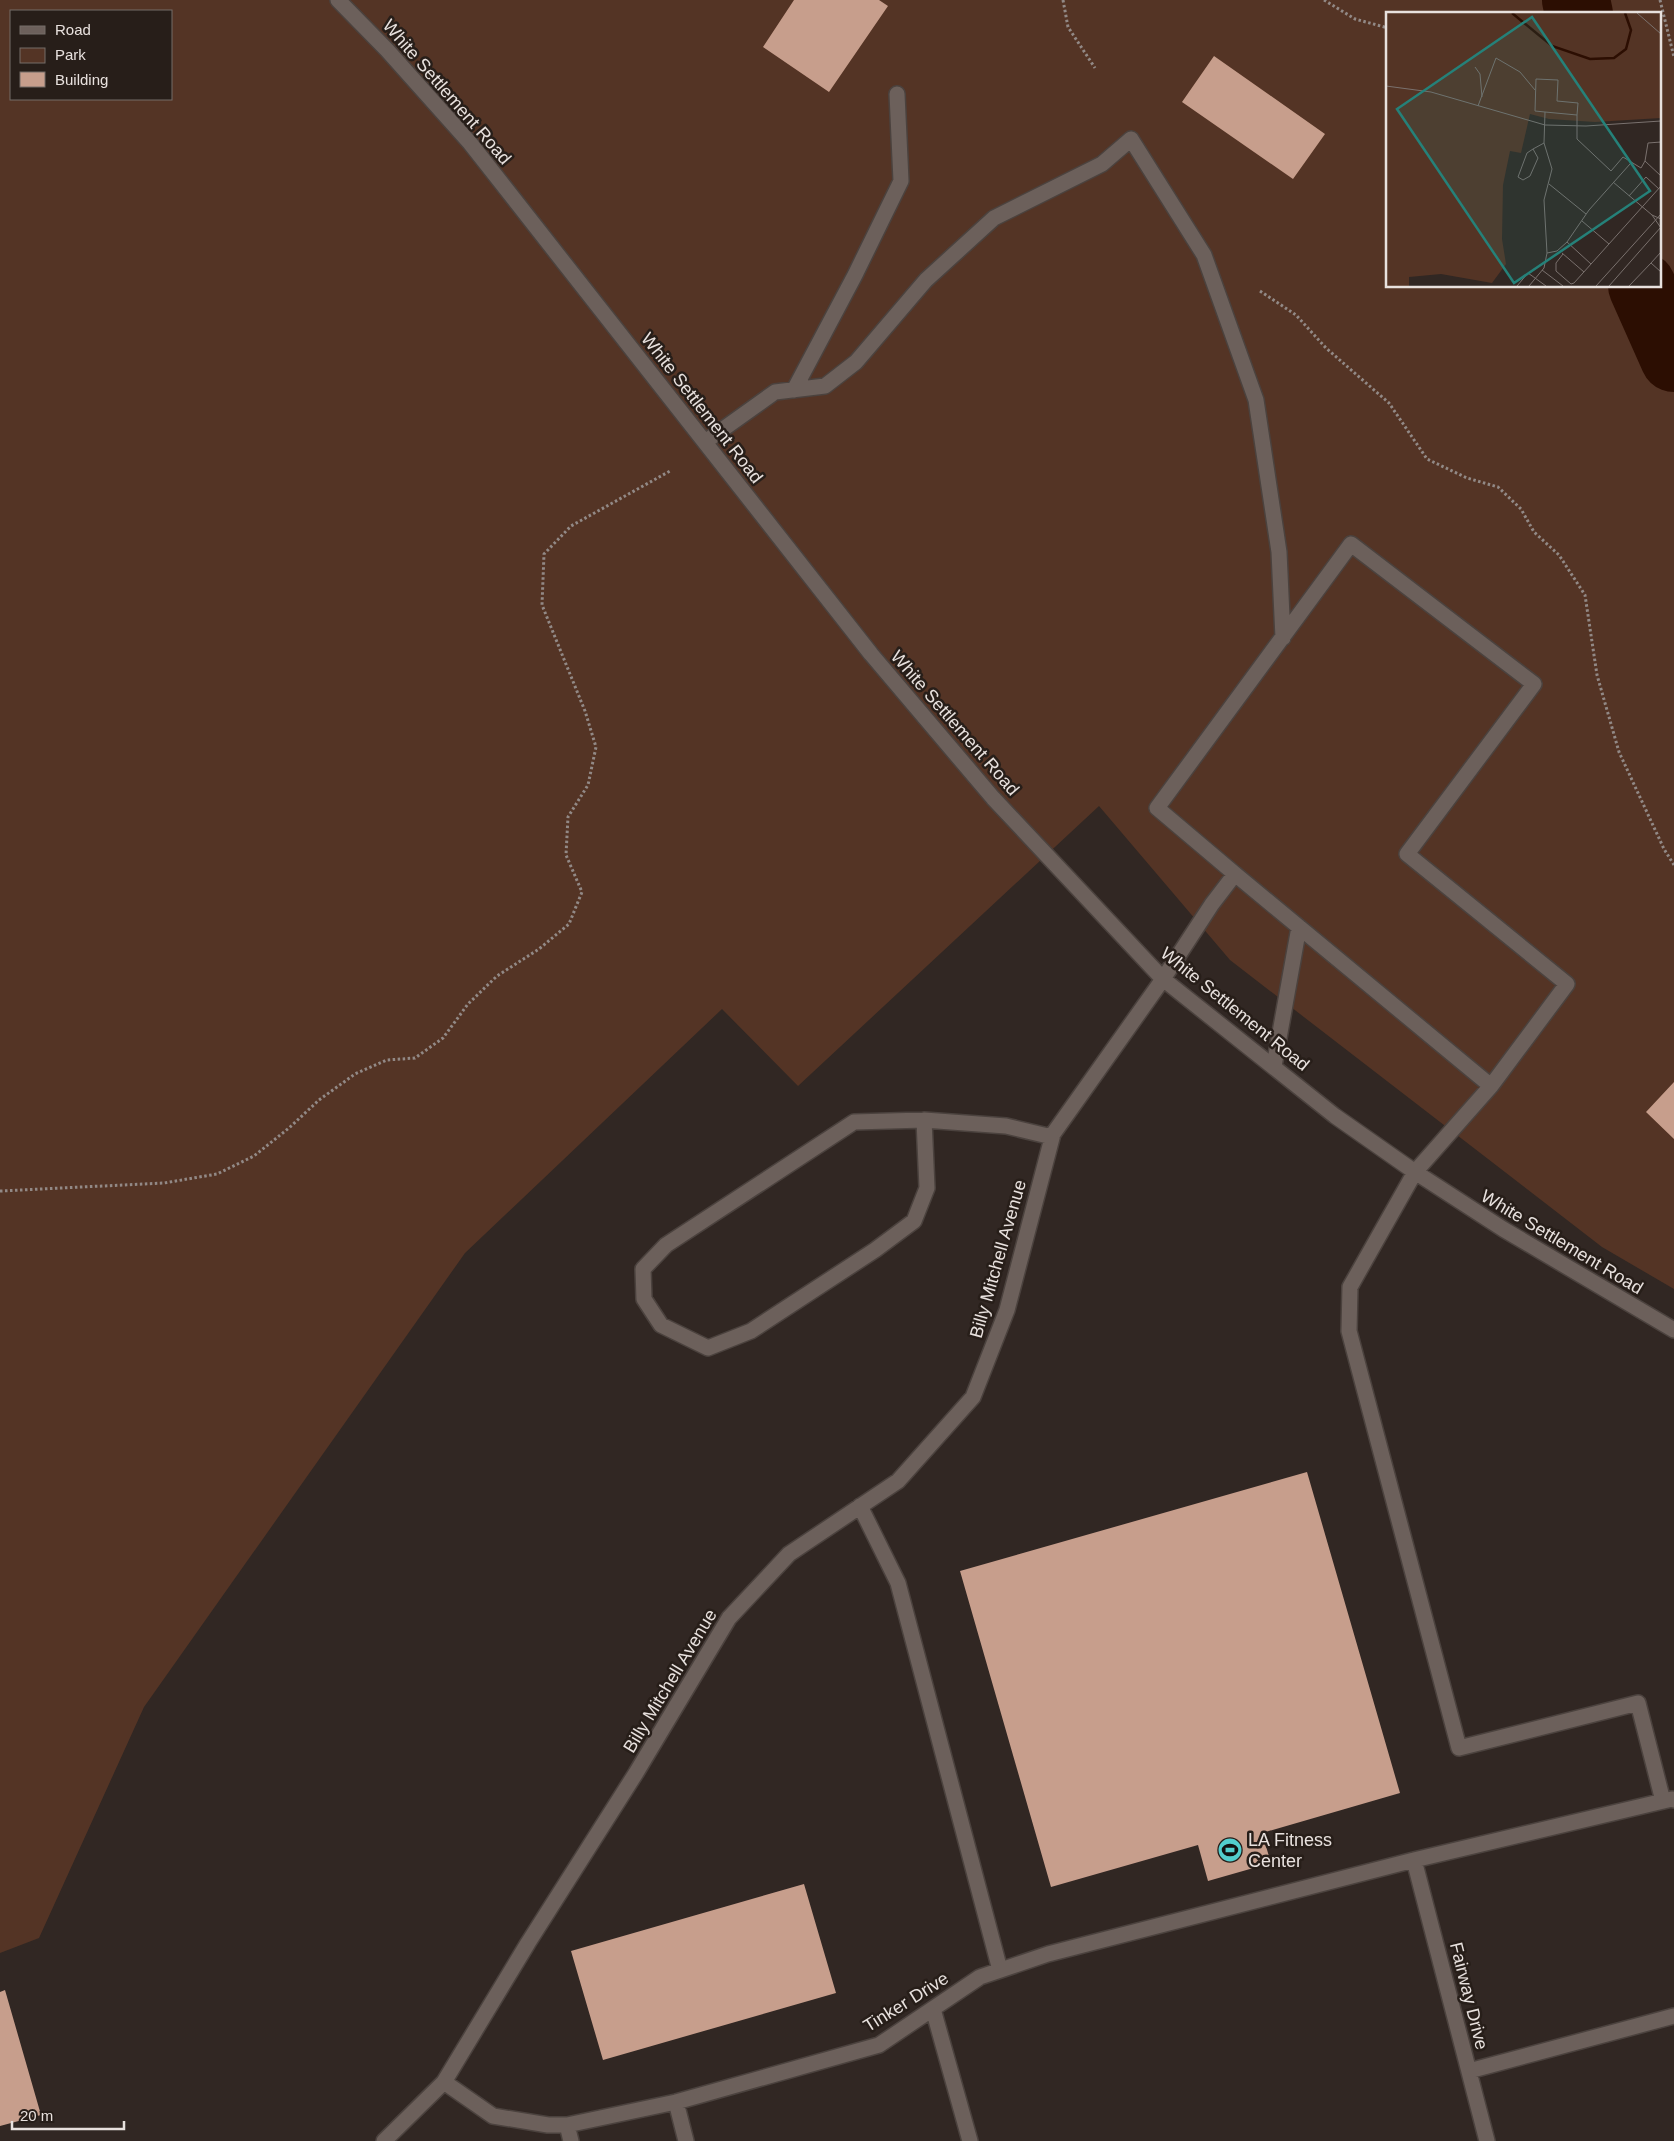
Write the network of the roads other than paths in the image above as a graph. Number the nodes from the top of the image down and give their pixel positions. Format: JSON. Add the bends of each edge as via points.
{"nodes":[{"id":1,"x":338,"y":0,"type":"edge"},
{"id":2,"x":897,"y":94,"type":"dead end"},
{"id":3,"x":794,"y":390,"type":"junction"},
{"id":4,"x":705,"y":442,"type":"junction"},
{"id":5,"x":1283,"y":638,"type":"junction"},
{"id":6,"x":1235,"y":874,"type":"junction"},
{"id":7,"x":1299,"y":927,"type":"junction"},
{"id":8,"x":1163,"y":979,"type":"junction"},
{"id":9,"x":1274,"y":1066,"type":"junction"},
{"id":10,"x":1491,"y":1086,"type":"junction"},
{"id":11,"x":924,"y":1120,"type":"junction"},
{"id":12,"x":1052,"y":1137,"type":"junction"},
{"id":13,"x":1415,"y":1172,"type":"junction"},
{"id":14,"x":1674,"y":1330,"type":"edge"},
{"id":15,"x":860,"y":1506,"type":"junction"},
{"id":16,"x":1669,"y":1800,"type":"edge"},
{"id":17,"x":1414,"y":1860,"type":"junction"},
{"id":18,"x":1000,"y":1970,"type":"junction"},
{"id":19,"x":933,"y":2009,"type":"junction"},
{"id":20,"x":1674,"y":2016,"type":"edge"},
{"id":21,"x":1469,"y":2071,"type":"junction"},
{"id":22,"x":444,"y":2082,"type":"junction"},
{"id":23,"x":676,"y":2102,"type":"junction"},
{"id":24,"x":567,"y":2125,"type":"junction"},
{"id":25,"x":384,"y":2141,"type":"edge"},
{"id":26,"x":571,"y":2141,"type":"edge"},
{"id":27,"x":686,"y":2141,"type":"edge"},
{"id":28,"x":970,"y":2141,"type":"edge"},
{"id":29,"x":1487,"y":2141,"type":"edge"}],
"edges":[{"from":1,"to":4,"type":"street","name":"White Settlement Road","via":[[470,143]]},
{"from":2,"to":3,"type":"street","via":[[901,181]]},
{"from":3,"to":4,"type":"street","via":[[775,392]]},
{"from":3,"to":5,"type":"street","via":[[824,386],[856,362],[926,280],[994,218],[1102,164],[1131,139],[1204,255],[1256,400],[1279,552]]},
{"from":4,"to":8,"type":"street","name":"White Settlement Road","via":[[871,654],[993,798]]},
{"from":5,"to":6,"type":"street","via":[[1157,808]]},
{"from":5,"to":10,"type":"street","via":[[1351,544],[1534,684],[1407,854],[1567,984]]},
{"from":6,"to":7,"type":"street"},
{"from":6,"to":8,"type":"street","name":"Billy Mitchell Avenue"},
{"from":7,"to":9,"type":"street"},
{"from":7,"to":10,"type":"street"},
{"from":8,"to":9,"type":"street","name":"White Settlement Road"},
{"from":8,"to":12,"type":"street","name":"Billy Mitchell Avenue"},
{"from":9,"to":13,"type":"street","name":"White Settlement Road","via":[[1335,1116]]},
{"from":10,"to":13,"type":"street"},
{"from":11,"to":11,"type":"street","via":[[854,1122],[666,1246],[643,1269],[644,1299],[661,1325],[708,1348],[751,1331],[876,1250],[914,1221],[927,1188]]},
{"from":11,"to":12,"type":"street","via":[[1006,1126]]},
{"from":12,"to":15,"type":"street","name":"Billy Mitchell Avenue","via":[[1007,1310],[973,1397],[898,1480]]},
{"from":13,"to":14,"type":"street","name":"White Settlement Road","via":[[1503,1229]]},
{"from":13,"to":16,"type":"street","via":[[1350,1286],[1349,1331],[1459,1748],[1638,1703]]},
{"from":15,"to":18,"type":"street","via":[[898,1583]]},
{"from":15,"to":22,"type":"street","name":"Billy Mitchell Avenue","via":[[789,1554],[729,1618]]},
{"from":16,"to":17,"type":"street","name":"Tinker Drive"},
{"from":17,"to":18,"type":"street","name":"Tinker Drive","via":[[1048,1954]]},
{"from":17,"to":21,"type":"street","name":"Fairway Drive"},
{"from":18,"to":19,"type":"street","name":"Tinker Drive","via":[[980,1977]]},
{"from":19,"to":23,"type":"street","name":"Tinker Drive","via":[[878,2045]]},
{"from":19,"to":28,"type":"street"},
{"from":20,"to":21,"type":"street"},
{"from":21,"to":29,"type":"street","name":"Fairway Drive"},
{"from":22,"to":24,"type":"street","name":"Tinker Drive","via":[[493,2116]]},
{"from":22,"to":25,"type":"street"},
{"from":23,"to":24,"type":"street","name":"Tinker Drive"},
{"from":23,"to":27,"type":"street"},
{"from":24,"to":26,"type":"street"}]}
